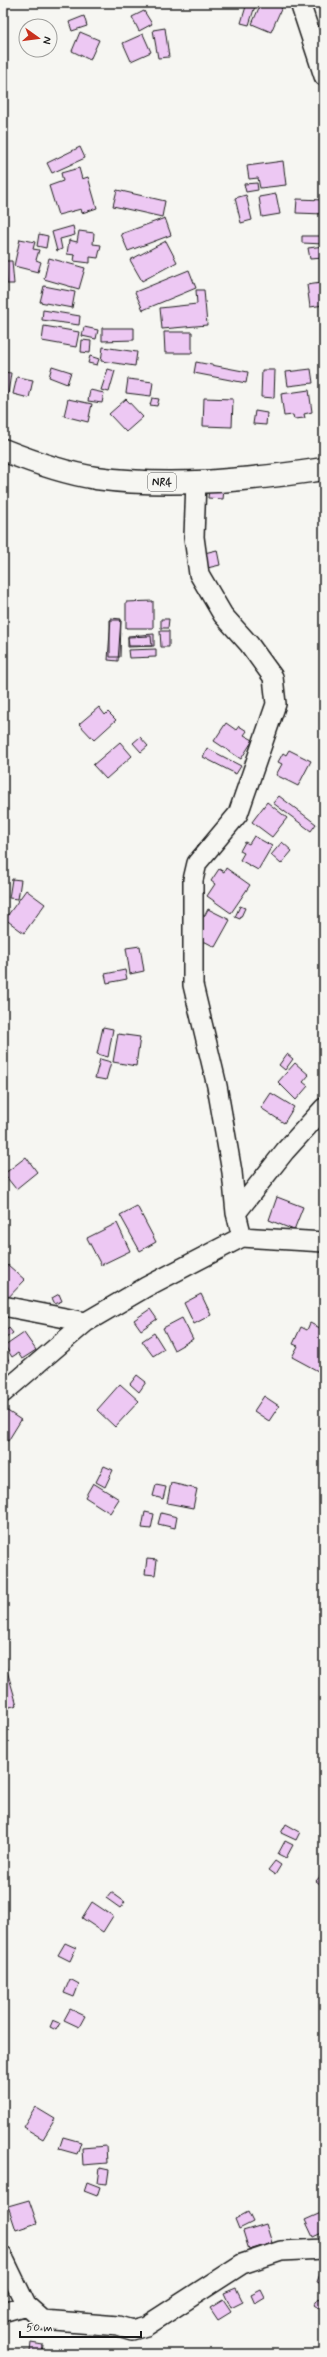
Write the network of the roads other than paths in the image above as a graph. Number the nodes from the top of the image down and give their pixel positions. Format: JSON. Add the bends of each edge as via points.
{"nodes":[{"id":1,"x":300,"y":3,"type":"edge"},
{"id":2,"x":324,"y":76,"type":"edge"},
{"id":3,"x":3,"y":450,"type":"edge"},
{"id":4,"x":324,"y":469,"type":"edge"},
{"id":5,"x":196,"y":481,"type":"junction"},
{"id":6,"x":324,"y":1108,"type":"edge"},
{"id":7,"x":236,"y":1213,"type":"junction"},
{"id":8,"x":242,"y":1237,"type":"junction"},
{"id":9,"x":324,"y":1242,"type":"edge"},
{"id":10,"x":3,"y":1306,"type":"edge"},
{"id":11,"x":86,"y":1322,"type":"junction"},
{"id":12,"x":3,"y":1393,"type":"edge"},
{"id":13,"x":324,"y":2249,"type":"edge"},
{"id":14,"x":3,"y":2257,"type":"edge"},
{"id":15,"x":26,"y":2305,"type":"junction"},
{"id":16,"x":3,"y":2312,"type":"edge"}],
"edges":[{"from":1,"to":2,"type":"street"},
{"from":3,"to":5,"type":"highway","number":"NR4","via":[[37,464],[96,478],[158,482]]},
{"from":4,"to":5,"type":"highway","number":"NR4","via":[[276,476]]},
{"from":5,"to":7,"type":"street","via":[[194,537],[199,574],[223,615],[249,644],[273,677],[276,704],[238,814],[197,863],[193,880],[193,985],[217,1086],[232,1172]]},
{"from":6,"to":7,"type":"street","via":[[285,1151]]},
{"from":7,"to":8,"type":"street"},
{"from":8,"to":9,"type":"street"},
{"from":8,"to":11,"type":"street","via":[[146,1287]]},
{"from":10,"to":11,"type":"street"},
{"from":11,"to":12,"type":"street"},
{"from":13,"to":15,"type":"street","via":[[281,2251],[242,2264],[146,2326],[132,2330],[118,2326],[43,2320]]},
{"from":14,"to":15,"type":"street"},
{"from":15,"to":16,"type":"street"}]}
